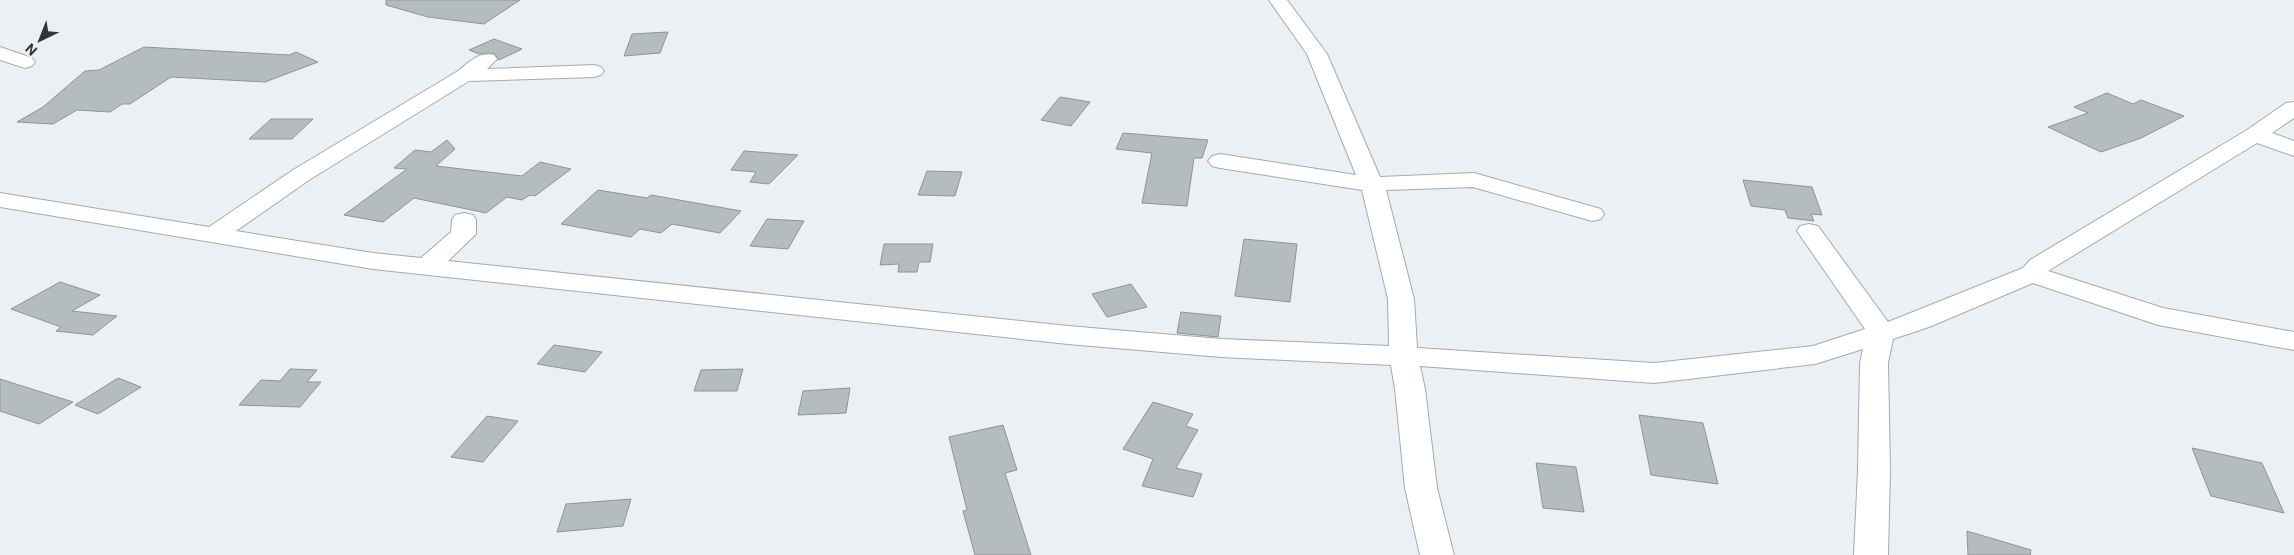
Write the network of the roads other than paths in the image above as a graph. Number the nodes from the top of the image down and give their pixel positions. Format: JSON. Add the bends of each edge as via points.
{"nodes":[{"id":1,"x":1278,"y":0,"type":"edge"},
{"id":2,"x":0,"y":53,"type":"edge"},
{"id":3,"x":487,"y":59,"type":"dead end"},
{"id":4,"x":26,"y":62,"type":"dead end"},
{"id":5,"x":594,"y":71,"type":"dead end"},
{"id":6,"x":466,"y":75,"type":"junction"},
{"id":7,"x":2294,"y":108,"type":"edge"},
{"id":8,"x":2256,"y":135,"type":"junction"},
{"id":9,"x":2294,"y":149,"type":"edge"},
{"id":10,"x":1220,"y":161,"type":"dead end"},
{"id":11,"x":1371,"y":184,"type":"junction"},
{"id":12,"x":0,"y":200,"type":"edge"},
{"id":13,"x":1592,"y":214,"type":"dead end"},
{"id":14,"x":464,"y":220,"type":"dead end"},
{"id":15,"x":1809,"y":231,"type":"dead end"},
{"id":16,"x":214,"y":235,"type":"junction"},
{"id":17,"x":427,"y":266,"type":"junction"},
{"id":18,"x":2032,"y":274,"type":"junction"},
{"id":19,"x":1881,"y":332,"type":"junction"},
{"id":20,"x":2294,"y":341,"type":"edge"},
{"id":21,"x":1403,"y":356,"type":"junction"},
{"id":22,"x":1437,"y":555,"type":"edge"},
{"id":23,"x":1871,"y":555,"type":"edge"}],
"edges":[{"from":1,"to":11,"type":"street","via":[[1317,54]]},
{"from":2,"to":4,"type":"street"},
{"from":3,"to":6,"type":"street"},
{"from":5,"to":6,"type":"street"},
{"from":6,"to":16,"type":"street","via":[[301,175]]},
{"from":7,"to":8,"type":"street"},
{"from":8,"to":9,"type":"street"},
{"from":8,"to":18,"type":"street","via":[[2039,265]]},
{"from":10,"to":11,"type":"street"},
{"from":11,"to":13,"type":"street","via":[[1474,180]]},
{"from":11,"to":21,"type":"street","via":[[1378,199],[1401,299]]},
{"from":12,"to":16,"type":"street"},
{"from":14,"to":17,"type":"street","via":[[463,234]]},
{"from":15,"to":19,"type":"street"},
{"from":16,"to":17,"type":"street","via":[[373,261]]},
{"from":17,"to":21,"type":"street","via":[[1068,335],[1221,348]]},
{"from":18,"to":19,"type":"street","via":[[1919,321]]},
{"from":18,"to":20,"type":"street","via":[[2158,316]]},
{"from":19,"to":21,"type":"street","via":[[1815,354],[1654,373]]},
{"from":19,"to":23,"type":"street","via":[[1874,363]]},
{"from":21,"to":22,"type":"street","via":[[1421,488]]}]}
